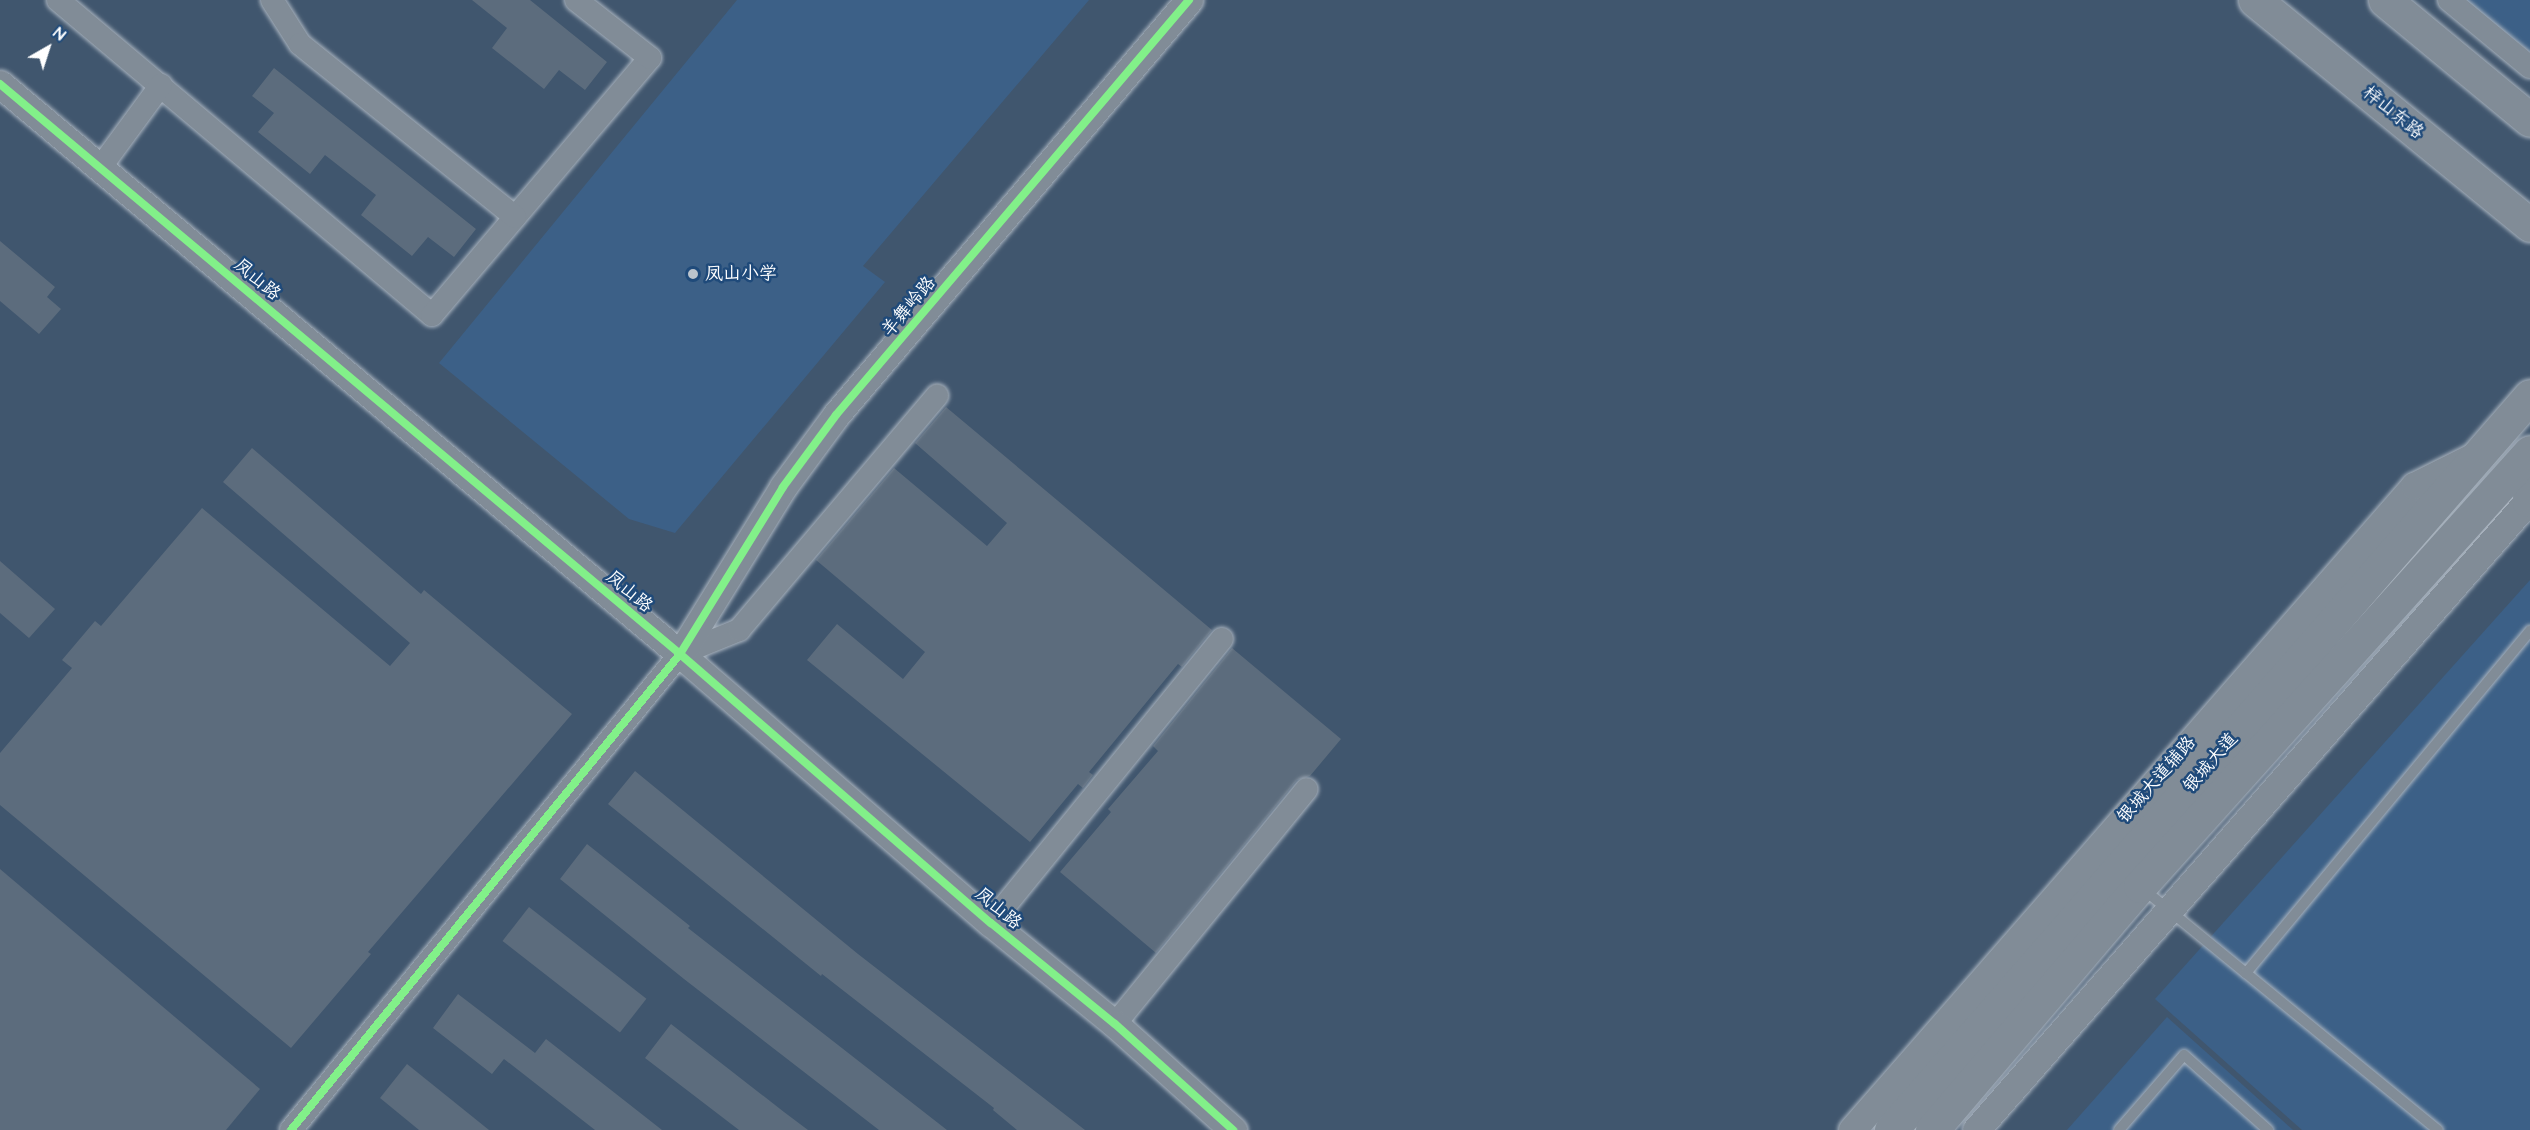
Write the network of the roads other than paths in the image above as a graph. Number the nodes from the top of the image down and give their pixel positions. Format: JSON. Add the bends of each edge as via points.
{"nodes":[{"id":1,"x":58,"y":0,"type":"edge"},
{"id":2,"x":272,"y":0,"type":"edge"},
{"id":3,"x":576,"y":0,"type":"edge"},
{"id":4,"x":1189,"y":0,"type":"edge"},
{"id":5,"x":2255,"y":0,"type":"edge"},
{"id":6,"x":2385,"y":0,"type":"edge"},
{"id":7,"x":2449,"y":0,"type":"edge"},
{"id":8,"x":2530,"y":67,"type":"edge"},
{"id":9,"x":0,"y":84,"type":"edge"},
{"id":10,"x":161,"y":84,"type":"junction"},
{"id":11,"x":2530,"y":120,"type":"edge"},
{"id":12,"x":100,"y":168,"type":"junction"},
{"id":13,"x":515,"y":217,"type":"junction"},
{"id":14,"x":2530,"y":225,"type":"edge"},
{"id":15,"x":937,"y":396,"type":"dead end"},
{"id":16,"x":2530,"y":396,"type":"edge"},
{"id":17,"x":2481,"y":453,"type":"junction"},
{"id":18,"x":2528,"y":454,"type":"edge"},
{"id":19,"x":2530,"y":631,"type":"edge"},
{"id":20,"x":1222,"y":639,"type":"dead end"},
{"id":21,"x":680,"y":654,"type":"junction"},
{"id":22,"x":1307,"y":789,"type":"dead end"},
{"id":23,"x":2140,"y":886,"type":"junction"},
{"id":24,"x":991,"y":923,"type":"junction"},
{"id":25,"x":2246,"y":973,"type":"junction"},
{"id":26,"x":1115,"y":1024,"type":"junction"},
{"id":27,"x":1939,"y":1128,"type":"edge"},
{"id":28,"x":291,"y":1130,"type":"edge"},
{"id":29,"x":1233,"y":1130,"type":"edge"},
{"id":30,"x":1852,"y":1130,"type":"edge"},
{"id":31,"x":1891,"y":1130,"type":"edge"},
{"id":32,"x":1976,"y":1130,"type":"edge"},
{"id":33,"x":2119,"y":1130,"type":"edge"},
{"id":34,"x":2268,"y":1130,"type":"edge"},
{"id":35,"x":2438,"y":1130,"type":"edge"}],
"edges":[{"from":1,"to":10,"type":"street"},
{"from":2,"to":13,"type":"street","via":[[300,44]]},
{"from":3,"to":13,"type":"street","via":[[650,58]]},
{"from":4,"to":21,"type":"street","name":"羊舞岭路","via":[[837,415],[783,487]]},
{"from":5,"to":14,"type":"main road","name":"梓山东路"},
{"from":6,"to":11,"type":"main road"},
{"from":7,"to":8,"type":"street"},
{"from":9,"to":12,"type":"street","name":"凤山路"},
{"from":10,"to":12,"type":"street"},
{"from":10,"to":13,"type":"street","via":[[432,315]]},
{"from":12,"to":21,"type":"street","name":"凤山路"},
{"from":15,"to":21,"type":"street","via":[[739,630]]},
{"from":16,"to":17,"type":"main road","name":"银城大道"},
{"from":17,"to":30,"type":"street","name":"银城大道辅路","via":[[2414,486]]},
{"from":17,"to":31,"type":"main road","name":"银城大道"},
{"from":18,"to":23,"type":"main road","name":"银城大道"},
{"from":18,"to":32,"type":"street","via":[[2526,503]]},
{"from":19,"to":25,"type":"lane"},
{"from":20,"to":24,"type":"street"},
{"from":21,"to":24,"type":"street","name":"凤山路"},
{"from":21,"to":28,"type":"street"},
{"from":22,"to":26,"type":"street"},
{"from":23,"to":25,"type":"lane"},
{"from":23,"to":27,"type":"main road","name":"银城大道"},
{"from":24,"to":26,"type":"street","name":"凤山路"},
{"from":25,"to":35,"type":"lane"},
{"from":26,"to":29,"type":"street","name":"凤山路"},
{"from":33,"to":34,"type":"lane","via":[[2184,1055]]}]}
